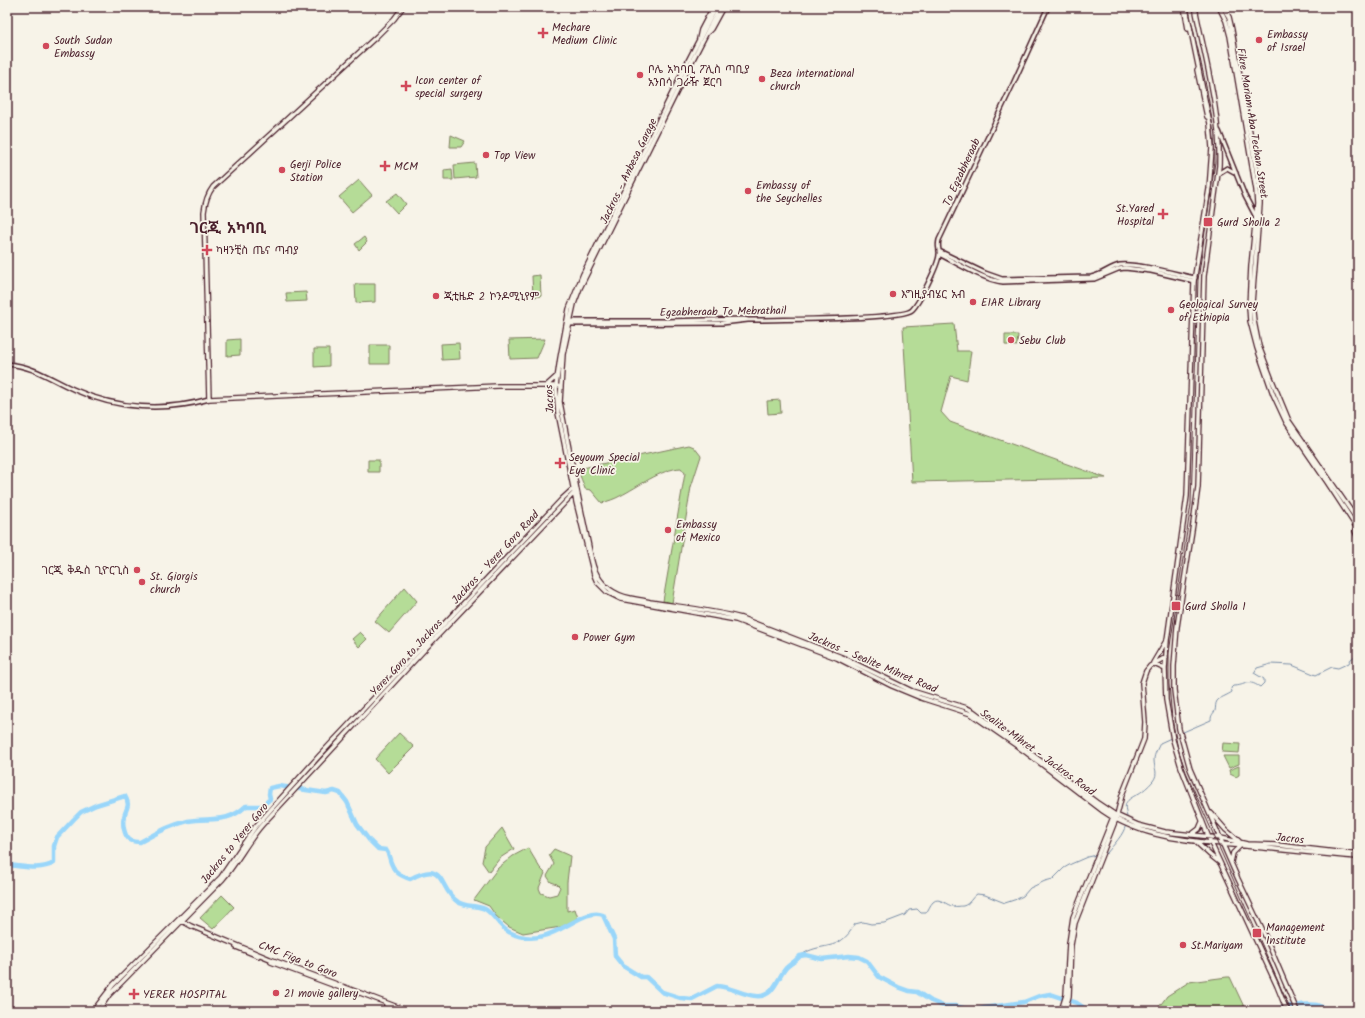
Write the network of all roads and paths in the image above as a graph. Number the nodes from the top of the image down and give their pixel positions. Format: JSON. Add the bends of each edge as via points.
{"nodes":[{"id":1,"x":403,"y":7,"type":"edge"},
{"id":2,"x":713,"y":7,"type":"edge"},
{"id":3,"x":716,"y":7,"type":"edge"},
{"id":4,"x":721,"y":7,"type":"edge"},
{"id":5,"x":1048,"y":7,"type":"edge"},
{"id":6,"x":1185,"y":7,"type":"edge"},
{"id":7,"x":1194,"y":7,"type":"edge"},
{"id":8,"x":1220,"y":7,"type":"edge"},
{"id":9,"x":1223,"y":7,"type":"edge"},
{"id":10,"x":1228,"y":21,"type":"junction"},
{"id":11,"x":705,"y":33,"type":"junction"},
{"id":12,"x":699,"y":40,"type":"junction"},
{"id":13,"x":1238,"y":75,"type":"junction"},
{"id":14,"x":662,"y":119,"type":"junction"},
{"id":15,"x":1218,"y":131,"type":"junction"},
{"id":16,"x":1219,"y":173,"type":"junction"},
{"id":17,"x":1236,"y":173,"type":"junction"},
{"id":18,"x":1255,"y":217,"type":"junction"},
{"id":19,"x":1258,"y":221,"type":"junction"},
{"id":20,"x":939,"y":253,"type":"junction"},
{"id":21,"x":1254,"y":255,"type":"junction"},
{"id":22,"x":1194,"y":280,"type":"junction"},
{"id":23,"x":875,"y":316,"type":"joint"},
{"id":24,"x":568,"y":322,"type":"junction"},
{"id":25,"x":1196,"y":347,"type":"junction"},
{"id":26,"x":1262,"y":358,"type":"junction"},
{"id":27,"x":7,"y":364,"type":"edge"},
{"id":28,"x":557,"y":376,"type":"junction"},
{"id":29,"x":546,"y":386,"type":"junction"},
{"id":30,"x":556,"y":386,"type":"junction"},
{"id":31,"x":561,"y":386,"type":"junction"},
{"id":32,"x":209,"y":399,"type":"junction"},
{"id":33,"x":574,"y":489,"type":"junction"},
{"id":34,"x":564,"y":502,"type":"junction"},
{"id":35,"x":577,"y":506,"type":"junction"},
{"id":36,"x":1358,"y":521,"type":"edge"},
{"id":37,"x":1357,"y":527,"type":"edge"},
{"id":38,"x":1358,"y":538,"type":"edge"},
{"id":39,"x":1167,"y":640,"type":"junction"},
{"id":40,"x":1166,"y":657,"type":"junction"},
{"id":41,"x":1152,"y":665,"type":"junction"},
{"id":42,"x":1165,"y":669,"type":"junction"},
{"id":43,"x":942,"y":703,"type":"junction"},
{"id":44,"x":318,"y":758,"type":"joint"},
{"id":45,"x":1207,"y":809,"type":"junction"},
{"id":46,"x":1115,"y":817,"type":"junction"},
{"id":47,"x":1202,"y":821,"type":"junction"},
{"id":48,"x":1129,"y":823,"type":"junction"},
{"id":49,"x":1191,"y":835,"type":"junction"},
{"id":50,"x":1209,"y":838,"type":"junction"},
{"id":51,"x":1221,"y":838,"type":"junction"},
{"id":52,"x":1196,"y":841,"type":"junction"},
{"id":53,"x":1212,"y":843,"type":"junction"},
{"id":54,"x":1223,"y":844,"type":"junction"},
{"id":55,"x":1241,"y":844,"type":"junction"},
{"id":56,"x":1358,"y":853,"type":"edge"},
{"id":57,"x":1345,"y":855,"type":"junction"},
{"id":58,"x":1358,"y":857,"type":"edge"},
{"id":59,"x":1099,"y":858,"type":"junction"},
{"id":60,"x":1221,"y":864,"type":"junction"},
{"id":61,"x":1231,"y":864,"type":"junction"},
{"id":62,"x":180,"y":921,"type":"junction"},
{"id":63,"x":342,"y":987,"type":"junction"},
{"id":64,"x":1066,"y":1003,"type":"junction"},
{"id":65,"x":1297,"y":1010,"type":"edge"},
{"id":66,"x":93,"y":1011,"type":"edge"},
{"id":67,"x":98,"y":1011,"type":"edge"},
{"id":68,"x":401,"y":1011,"type":"edge"},
{"id":69,"x":408,"y":1011,"type":"edge"},
{"id":70,"x":1062,"y":1011,"type":"edge"},
{"id":71,"x":1065,"y":1011,"type":"edge"},
{"id":72,"x":1287,"y":1011,"type":"edge"}],
"edges":[{"from":1,"to":32,"type":"main road","via":[[377,36],[312,94],[209,193],[204,212]]},
{"from":2,"to":12,"type":"main road"},
{"from":3,"to":11,"type":"main road"},
{"from":4,"to":11,"type":"main road"},
{"from":4,"to":11,"type":"main road","via":[[711,29]]},
{"from":5,"to":20,"type":"main road","name":"To Egzabheraab","via":[[940,240]]},
{"from":6,"to":22,"type":"main road","via":[[1206,114],[1210,121],[1212,148],[1211,171]]},
{"from":7,"to":15,"type":"main road"},
{"from":8,"to":10,"type":"main road","name":"Fikre Mariam Aba Techan Street"},
{"from":9,"to":10,"type":"main road","name":"Fikre Mariam Aba Techan Street"},
{"from":10,"to":13,"type":"main road","name":"Fikre Mariam Aba Techan Street"},
{"from":11,"to":12,"type":"main road"},
{"from":11,"to":14,"type":"main road","name":"Jackros - Anbesa Garage"},
{"from":12,"to":14,"type":"main road"},
{"from":13,"to":18,"type":"main road","name":"Fikre Mariam Aba Techan Street","via":[[1256,190]]},
{"from":13,"to":19,"type":"main road","name":"Fikre Mariam Aba Techan Street","via":[[1260,190]]},
{"from":14,"to":24,"type":"main road","name":"Jackros - Anbesa Garage","via":[[580,288]]},
{"from":14,"to":24,"type":"main road","name":"Jacros","via":[[591,257],[569,309]]},
{"from":15,"to":16,"type":"main road"},
{"from":15,"to":17,"type":"main road"},
{"from":16,"to":17,"type":"main road","via":[[1227,168]]},
{"from":16,"to":25,"type":"main road"},
{"from":17,"to":18,"type":"main road"},
{"from":18,"to":19,"type":"main road"},
{"from":18,"to":21,"type":"main road","name":"Fikre Mariam Aba Techan Street"},
{"from":19,"to":21,"type":"main road","name":"Fikre Mariam Aba Techan Street"},
{"from":20,"to":22,"type":"main road","via":[[995,278],[1010,280],[1091,277],[1125,265],[1151,268]]},
{"from":20,"to":23,"type":"main road","name":"To Egzabheraab","via":[[923,292],[912,310],[906,313]]},
{"from":21,"to":26,"type":"main road","name":"Fikre Mariam Aba Techan Street","via":[[1253,313]]},
{"from":22,"to":25,"type":"main road"},
{"from":23,"to":24,"type":"main road","name":"Egzabheraab To Mebrathail"},
{"from":24,"to":28,"type":"main road","name":"Jacros"},
{"from":24,"to":31,"type":"main road","name":"Jacros"},
{"from":25,"to":39,"type":"main road","via":[[1187,496]]},
{"from":25,"to":45,"type":"main road","via":[[1198,487],[1174,649],[1174,690],[1180,738]]},
{"from":26,"to":36,"type":"main road","name":"Fikre Mariam Aba Techan Street","via":[[1289,421]]},
{"from":26,"to":37,"type":"main road","name":"Fikre Mariam Aba Techan Street","via":[[1286,422]]},
{"from":27,"to":32,"type":"main road","via":[[37,371],[75,390],[120,405],[154,407],[192,404]]},
{"from":28,"to":29,"type":"main road"},
{"from":28,"to":30,"type":"main road","name":"Jacros"},
{"from":29,"to":30,"type":"main road"},
{"from":29,"to":32,"type":"main road"},
{"from":30,"to":31,"type":"main road"},
{"from":30,"to":33,"type":"main road","name":"Jacros","via":[[558,413]]},
{"from":31,"to":33,"type":"main road","name":"Jacros","via":[[560,408]]},
{"from":33,"to":34,"type":"main road","name":"Yerer Goro to Jackros"},
{"from":33,"to":35,"type":"main road","name":"Jacros"},
{"from":33,"to":43,"type":"main road","name":"Jackros - Sealite Mihret Road","via":[[595,570],[602,583],[613,592],[628,598],[741,618],[844,658],[898,685]]},
{"from":33,"to":44,"type":"main road","name":"Jackros - Yerer Goro Road"},
{"from":34,"to":35,"type":"main road","via":[[572,501]]},
{"from":34,"to":62,"type":"main road","name":"Yerer Goro to Jackros","via":[[262,825],[228,873]]},
{"from":35,"to":43,"type":"main road","name":"Sealite Mihret - Jackros Road","via":[[594,575],[611,595],[631,602],[736,620],[837,658],[892,686]]},
{"from":37,"to":38,"type":"main road","via":[[1355,534]]},
{"from":39,"to":40,"type":"main road"},
{"from":39,"to":41,"type":"main road"},
{"from":40,"to":41,"type":"main road"},
{"from":40,"to":42,"type":"main road"},
{"from":41,"to":42,"type":"main road"},
{"from":41,"to":46,"type":"main road","via":[[1146,671],[1142,683],[1144,739]]},
{"from":42,"to":47,"type":"main road","via":[[1166,700],[1173,740]]},
{"from":43,"to":46,"type":"main road","name":"Sealite Mihret - Jackros Road","via":[[981,721]]},
{"from":44,"to":62,"type":"main road","name":"Jackros to Yerer Goro","via":[[261,821],[224,873]]},
{"from":45,"to":51,"type":"main road"},
{"from":45,"to":55,"type":"main road"},
{"from":46,"to":48,"type":"main road"},
{"from":46,"to":59,"type":"main road"},
{"from":46,"to":59,"type":"main road"},
{"from":47,"to":49,"type":"main road","via":[[1199,829]]},
{"from":47,"to":50,"type":"main road"},
{"from":48,"to":49,"type":"main road","via":[[1154,830]]},
{"from":48,"to":52,"type":"main road","via":[[1159,835]]},
{"from":49,"to":50,"type":"main road"},
{"from":50,"to":51,"type":"main road","name":"Jacros"},
{"from":50,"to":53,"type":"main road"},
{"from":51,"to":54,"type":"main road"},
{"from":51,"to":55,"type":"main road","name":"Jacros"},
{"from":52,"to":53,"type":"main road"},
{"from":52,"to":60,"type":"main road"},
{"from":53,"to":54,"type":"main road","name":"Jacros"},
{"from":53,"to":60,"type":"main road"},
{"from":54,"to":55,"type":"main road","name":"Jacros"},
{"from":54,"to":61,"type":"main road"},
{"from":55,"to":57,"type":"main road","name":"Jacros","via":[[1278,845]]},
{"from":55,"to":61,"type":"main road","via":[[1233,853]]},
{"from":56,"to":57,"type":"main road","name":"Jacros"},
{"from":57,"to":58,"type":"main road","name":"Jacros"},
{"from":59,"to":64,"type":"main road","via":[[1075,911],[1070,929]]},
{"from":60,"to":72,"type":"main road"},
{"from":61,"to":65,"type":"main road"},
{"from":62,"to":63,"type":"main road","name":"CMC Figa to Goro","via":[[250,952]]},
{"from":62,"to":66,"type":"main road","via":[[114,985]]},
{"from":62,"to":67,"type":"main road","via":[[109,995]]},
{"from":63,"to":68,"type":"main road"},
{"from":63,"to":69,"type":"main road","name":"CMC Figa to Goro"},
{"from":64,"to":70,"type":"main road"},
{"from":64,"to":71,"type":"main road"}]}
